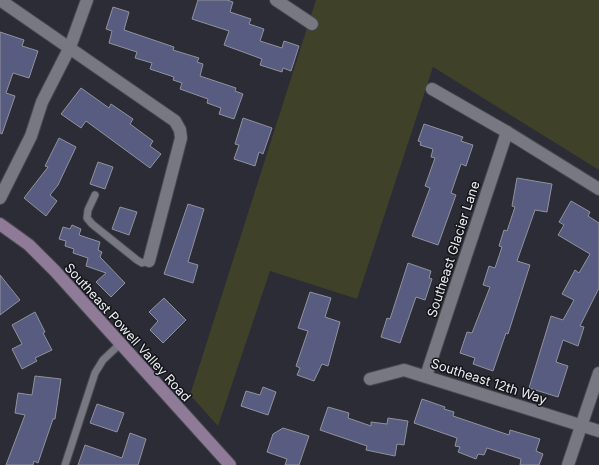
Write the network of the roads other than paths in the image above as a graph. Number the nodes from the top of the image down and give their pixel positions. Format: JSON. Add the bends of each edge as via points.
{"nodes":[{"id":1,"x":0,"y":0,"type":"edge"},
{"id":2,"x":87,"y":0,"type":"edge"},
{"id":3,"x":276,"y":0,"type":"edge"},
{"id":4,"x":312,"y":24,"type":"dead end"},
{"id":5,"x":70,"y":47,"type":"junction"},
{"id":6,"x":432,"y":89,"type":"dead end"},
{"id":7,"x":507,"y":132,"type":"junction"},
{"id":8,"x":599,"y":189,"type":"edge"},
{"id":9,"x":95,"y":195,"type":"dead end"},
{"id":10,"x":0,"y":198,"type":"edge"},
{"id":11,"x":0,"y":224,"type":"edge"},
{"id":12,"x":149,"y":261,"type":"joint"},
{"id":13,"x":120,"y":344,"type":"junction"},
{"id":14,"x":599,"y":373,"type":"edge"},
{"id":15,"x":426,"y":376,"type":"junction"},
{"id":16,"x":370,"y":379,"type":"dead end"},
{"id":17,"x":581,"y":425,"type":"junction"},
{"id":18,"x":599,"y":431,"type":"edge"},
{"id":19,"x":65,"y":465,"type":"edge"},
{"id":20,"x":230,"y":465,"type":"edge"},
{"id":21,"x":568,"y":465,"type":"edge"}],
"edges":[{"from":1,"to":5,"type":"street"},
{"from":2,"to":5,"type":"street"},
{"from":3,"to":4,"type":"street"},
{"from":5,"to":10,"type":"street","via":[[42,102],[31,136]]},
{"from":5,"to":12,"type":"street","via":[[175,121],[180,130],[181,138]]},
{"from":6,"to":7,"type":"street"},
{"from":7,"to":8,"type":"street"},
{"from":7,"to":15,"type":"street","name":"Southeast Glacier Lane"},
{"from":9,"to":12,"type":"lane","via":[[87,218],[142,263]]},
{"from":11,"to":13,"type":"main road","name":"Southeast Powell Valley Road","via":[[29,245]]},
{"from":13,"to":19,"type":"lane","via":[[103,360],[95,374]]},
{"from":13,"to":20,"type":"main road","name":"Southeast Powell Valley Road"},
{"from":14,"to":17,"type":"street"},
{"from":15,"to":16,"type":"street","name":"Southeast 12th Way","via":[[404,370]]},
{"from":15,"to":17,"type":"street","name":"Southeast 12th Way"},
{"from":17,"to":18,"type":"street","name":"Southeast 12th Way"},
{"from":17,"to":21,"type":"street"}]}
